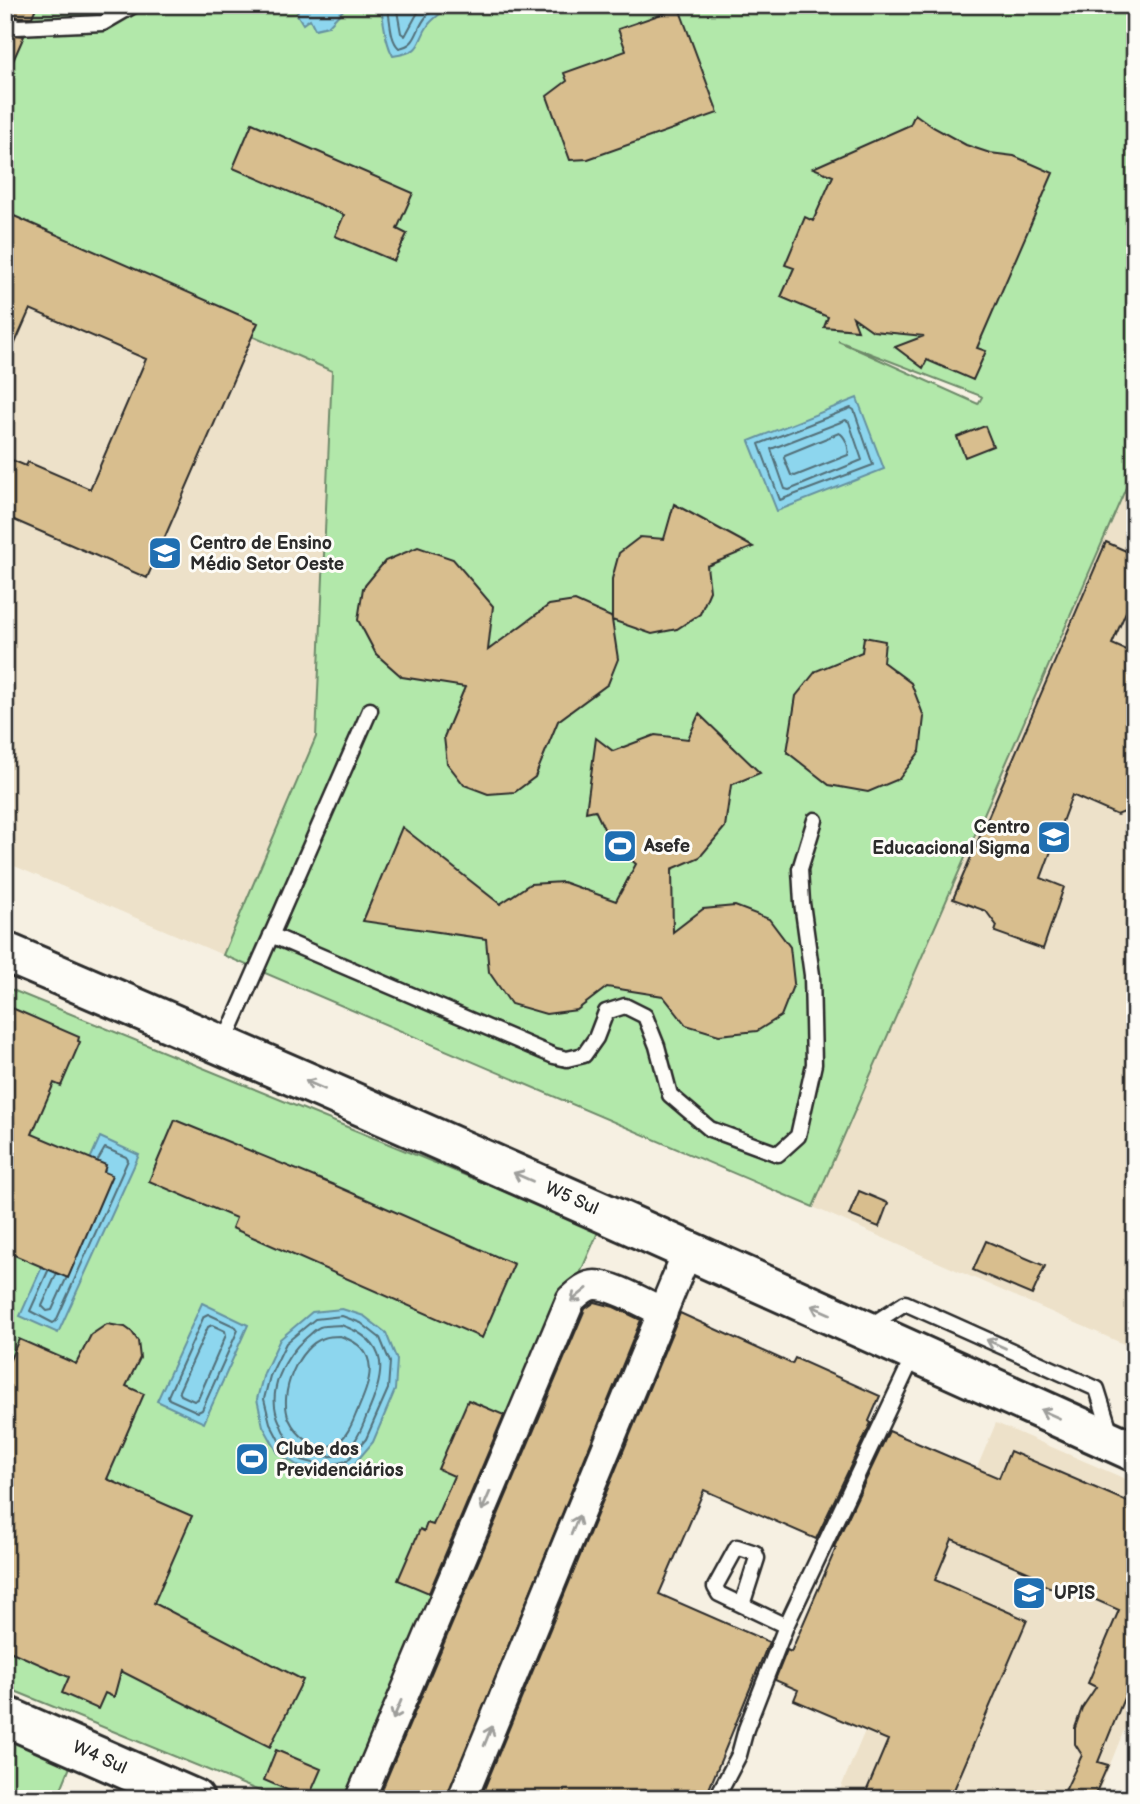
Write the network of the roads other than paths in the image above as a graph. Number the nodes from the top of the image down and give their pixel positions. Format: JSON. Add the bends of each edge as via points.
{"nodes":[{"id":1,"x":134,"y":5,"type":"edge"},
{"id":2,"x":5,"y":22,"type":"edge"},
{"id":3,"x":370,"y":710,"type":"dead end"},
{"id":4,"x":815,"y":820,"type":"dead end"},
{"id":5,"x":271,"y":935,"type":"junction"},
{"id":6,"x":5,"y":952,"type":"edge"},
{"id":7,"x":223,"y":1045,"type":"junction"},
{"id":8,"x":688,"y":1250,"type":"junction"},
{"id":9,"x":663,"y":1312,"type":"junction"},
{"id":10,"x":864,"y":1329,"type":"junction"},
{"id":11,"x":915,"y":1353,"type":"junction"},
{"id":12,"x":1124,"y":1447,"type":"edge"},
{"id":13,"x":742,"y":1605,"type":"dead end"},
{"id":14,"x":786,"y":1626,"type":"junction"},
{"id":15,"x":5,"y":1716,"type":"edge"},
{"id":16,"x":194,"y":1799,"type":"edge"},
{"id":17,"x":360,"y":1799,"type":"edge"},
{"id":18,"x":462,"y":1799,"type":"edge"},
{"id":19,"x":716,"y":1799,"type":"edge"}],
"edges":[{"from":1,"to":2,"type":"lane","via":[[103,23],[17,27]]},
{"from":3,"to":5,"type":"lane"},
{"from":4,"to":5,"type":"lane","via":[[800,869],[812,975],[814,1064],[798,1136],[778,1154],[710,1129],[670,1095],[645,1016],[625,1006],[606,1012],[584,1055],[567,1059]]},
{"from":5,"to":7,"type":"lane"},
{"from":6,"to":7,"type":"main road","name":"W5 Sul"},
{"from":8,"to":7,"type":"main road","name":"W5 Sul","one_way":true},
{"from":8,"to":9,"type":"street"},
{"from":10,"to":8,"type":"main road","name":"W5 Sul","one_way":true},
{"from":9,"to":17,"type":"street","one_way":true,"via":[[594,1285],[571,1299]]},
{"from":18,"to":9,"type":"street","one_way":true},
{"from":10,"to":11,"type":"main road","name":"W5 Sul"},
{"from":12,"to":10,"type":"lane","one_way":true,"via":[[1097,1390],[1061,1373],[905,1303]]},
{"from":12,"to":11,"type":"main road","name":"W5 Sul","one_way":true},
{"from":11,"to":14,"type":"lane"},
{"from":13,"to":14,"type":"lane"},
{"from":14,"to":19,"type":"lane","via":[[739,1755]]},
{"from":15,"to":16,"type":"main road","name":"W4 Sul"}]}
